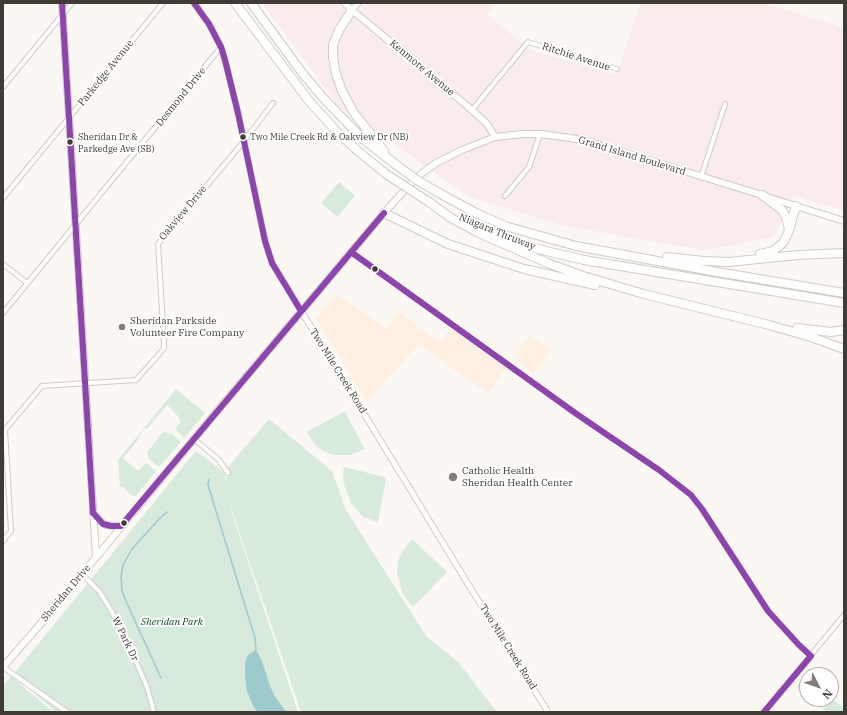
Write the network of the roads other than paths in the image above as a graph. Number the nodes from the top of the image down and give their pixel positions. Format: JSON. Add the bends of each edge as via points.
{"nodes":[{"id":1,"x":62,"y":3,"type":"edge"},
{"id":2,"x":72,"y":3,"type":"edge"},
{"id":3,"x":163,"y":3,"type":"edge"},
{"id":4,"x":194,"y":3,"type":"edge"},
{"id":5,"x":235,"y":3,"type":"edge"},
{"id":6,"x":251,"y":3,"type":"edge"},
{"id":7,"x":344,"y":3,"type":"edge"},
{"id":8,"x":358,"y":3,"type":"edge"},
{"id":9,"x":352,"y":10,"type":"junction"},
{"id":10,"x":62,"y":14,"type":"junction"},
{"id":11,"x":221,"y":47,"type":"junction"},
{"id":12,"x":617,"y":69,"type":"dead end"},
{"id":13,"x":3,"y":87,"type":"edge"},
{"id":14,"x":273,"y":103,"type":"dead end"},
{"id":15,"x":725,"y":104,"type":"dead end"},
{"id":16,"x":472,"y":110,"type":"junction"},
{"id":17,"x":69,"y":119,"type":"junction"},
{"id":18,"x":540,"y":134,"type":"junction"},
{"id":19,"x":495,"y":137,"type":"junction"},
{"id":20,"x":244,"y":141,"type":"junction"},
{"id":21,"x":395,"y":164,"type":"junction"},
{"id":22,"x":701,"y":176,"type":"junction"},
{"id":23,"x":762,"y":195,"type":"junction"},
{"id":24,"x":505,"y":196,"type":"dead end"},
{"id":25,"x":3,"y":198,"type":"edge"},
{"id":26,"x":428,"y":202,"type":"junction"},
{"id":27,"x":796,"y":206,"type":"junction"},
{"id":28,"x":384,"y":213,"type":"junction"},
{"id":29,"x":844,"y":221,"type":"edge"},
{"id":30,"x":76,"y":225,"type":"junction"},
{"id":31,"x":789,"y":229,"type":"junction"},
{"id":32,"x":352,"y":252,"type":"junction"},
{"id":33,"x":616,"y":253,"type":"junction"},
{"id":34,"x":844,"y":253,"type":"edge"},
{"id":35,"x":736,"y":261,"type":"junction"},
{"id":36,"x":3,"y":264,"type":"edge"},
{"id":37,"x":27,"y":283,"type":"junction"},
{"id":38,"x":844,"y":293,"type":"edge"},
{"id":39,"x":644,"y":294,"type":"junction"},
{"id":40,"x":844,"y":303,"type":"edge"},
{"id":41,"x":301,"y":311,"type":"junction"},
{"id":42,"x":3,"y":313,"type":"edge"},
{"id":43,"x":769,"y":325,"type":"junction"},
{"id":44,"x":844,"y":330,"type":"edge"},
{"id":45,"x":844,"y":349,"type":"edge"},
{"id":46,"x":85,"y":383,"type":"junction"},
{"id":47,"x":4,"y":431,"type":"edge"},
{"id":48,"x":194,"y":439,"type":"junction"},
{"id":49,"x":228,"y":473,"type":"dead end"},
{"id":50,"x":93,"y":513,"type":"junction"},
{"id":51,"x":122,"y":526,"type":"junction"},
{"id":52,"x":3,"y":541,"type":"edge"},
{"id":53,"x":96,"y":557,"type":"junction"},
{"id":54,"x":82,"y":574,"type":"junction"},
{"id":55,"x":844,"y":615,"type":"edge"},
{"id":56,"x":811,"y":656,"type":"junction"},
{"id":57,"x":3,"y":667,"type":"edge"},
{"id":58,"x":67,"y":712,"type":"edge"},
{"id":59,"x":154,"y":712,"type":"edge"},
{"id":60,"x":548,"y":712,"type":"edge"},
{"id":61,"x":764,"y":712,"type":"edge"}],
"edges":[{"from":1,"to":10,"type":"main road","name":"Sheridan Drive"},
{"from":2,"to":10,"type":"street"},
{"from":3,"to":17,"type":"street","name":"Parkedge Avenue"},
{"from":4,"to":11,"type":"street","name":"Two Mile Creek Road"},
{"from":5,"to":26,"type":"highway","name":"Niagara Thruway","bridge":true,"via":[[308,101],[338,133],[386,174]]},
{"from":6,"to":21,"type":"highway","name":"Niagara Thruway","via":[[325,100],[362,138]]},
{"from":7,"to":9,"type":"street","name":"Kenmore Avenue"},
{"from":8,"to":9,"type":"street"},
{"from":9,"to":16,"type":"main road","name":"Kenmore Avenue"},
{"from":9,"to":21,"type":"highway","via":[[339,30],[334,45],[336,74],[354,113]]},
{"from":10,"to":13,"type":"street"},
{"from":10,"to":17,"type":"main road","name":"Sheridan Drive"},
{"from":11,"to":20,"type":"street","name":"Two Mile Creek Road"},
{"from":11,"to":30,"type":"street","name":"Desmond Drive"},
{"from":12,"to":16,"type":"street","name":"Ritchie Avenue","via":[[528,42]]},
{"from":14,"to":20,"type":"street","name":"Oakview Drive"},
{"from":15,"to":22,"type":"street"},
{"from":16,"to":19,"type":"main road","name":"Kenmore Avenue","via":[[487,124]]},
{"from":17,"to":25,"type":"street","name":"Parkedge Avenue"},
{"from":17,"to":30,"type":"main road","name":"Sheridan Drive"},
{"from":18,"to":19,"type":"main road","name":"Grand Island Boulevard"},
{"from":18,"to":22,"type":"main road","name":"Grand Island Boulevard","via":[[593,143]]},
{"from":18,"to":24,"type":"street","via":[[529,167]]},
{"from":19,"to":28,"type":"main road","name":"Grand Island Boulevard","via":[[454,154],[428,169],[411,183]]},
{"from":20,"to":41,"type":"street","name":"Two Mile Creek Road","via":[[270,258]]},
{"from":20,"to":46,"type":"street","name":"Oakview Drive","via":[[158,244],[164,348],[136,380]]},
{"from":21,"to":33,"type":"highway","name":"Niagara Thruway","bridge":true,"via":[[439,193],[505,226],[576,246]]},
{"from":22,"to":23,"type":"main road","name":"Grand Island Boulevard"},
{"from":23,"to":27,"type":"main road","name":"Grand Island Boulevard"},
{"from":23,"to":31,"type":"highway","via":[[782,210]]},
{"from":26,"to":39,"type":"highway","via":[[451,218],[518,251],[583,276]]},
{"from":26,"to":40,"type":"highway","name":"Niagara Thruway","via":[[508,239],[538,249],[584,260]]},
{"from":27,"to":29,"type":"main road","name":"Grand Island Boulevard"},
{"from":27,"to":31,"type":"highway"},
{"from":28,"to":32,"type":"main road","name":"Grand Island Boulevard"},
{"from":28,"to":39,"type":"highway","via":[[448,244],[524,269]]},
{"from":30,"to":37,"type":"street","name":"Desmond Drive"},
{"from":30,"to":46,"type":"main road","name":"Sheridan Drive"},
{"from":31,"to":35,"type":"highway","via":[[783,243],[776,249]]},
{"from":32,"to":41,"type":"main road","name":"Grand Island Boulevard"},
{"from":32,"to":56,"type":"street","via":[[692,495],[768,611]]},
{"from":33,"to":35,"type":"highway","via":[[704,261]]},
{"from":33,"to":38,"type":"highway","name":"Niagara Thruway"},
{"from":34,"to":35,"type":"highway"},
{"from":36,"to":37,"type":"street"},
{"from":37,"to":42,"type":"street","name":"Desmond Drive"},
{"from":39,"to":43,"type":"highway"},
{"from":41,"to":48,"type":"main road","name":"Grand Island Boulevard"},
{"from":41,"to":60,"type":"street","name":"Two Mile Creek Road"},
{"from":43,"to":44,"type":"highway","via":[[831,332]]},
{"from":43,"to":45,"type":"highway"},
{"from":46,"to":47,"type":"street","name":"Oakview Drive","via":[[42,386]]},
{"from":46,"to":50,"type":"main road","name":"Sheridan Drive"},
{"from":47,"to":52,"type":"street","via":[[11,531]]},
{"from":48,"to":49,"type":"street","via":[[219,460]]},
{"from":48,"to":51,"type":"main road","name":"Grand Island Boulevard"},
{"from":50,"to":51,"type":"main road","via":[[106,525]]},
{"from":50,"to":53,"type":"main road","name":"Sheridan Drive"},
{"from":51,"to":53,"type":"main road","name":"Grand Island Boulevard"},
{"from":53,"to":54,"type":"main road","name":"Sheridan Drive"},
{"from":54,"to":57,"type":"main road","name":"Sheridan Drive"},
{"from":54,"to":59,"type":"street","name":"W Park Dr","via":[[99,591],[112,612],[147,687]]},
{"from":55,"to":56,"type":"street"},
{"from":56,"to":61,"type":"street"},
{"from":57,"to":58,"type":"street"}]}
